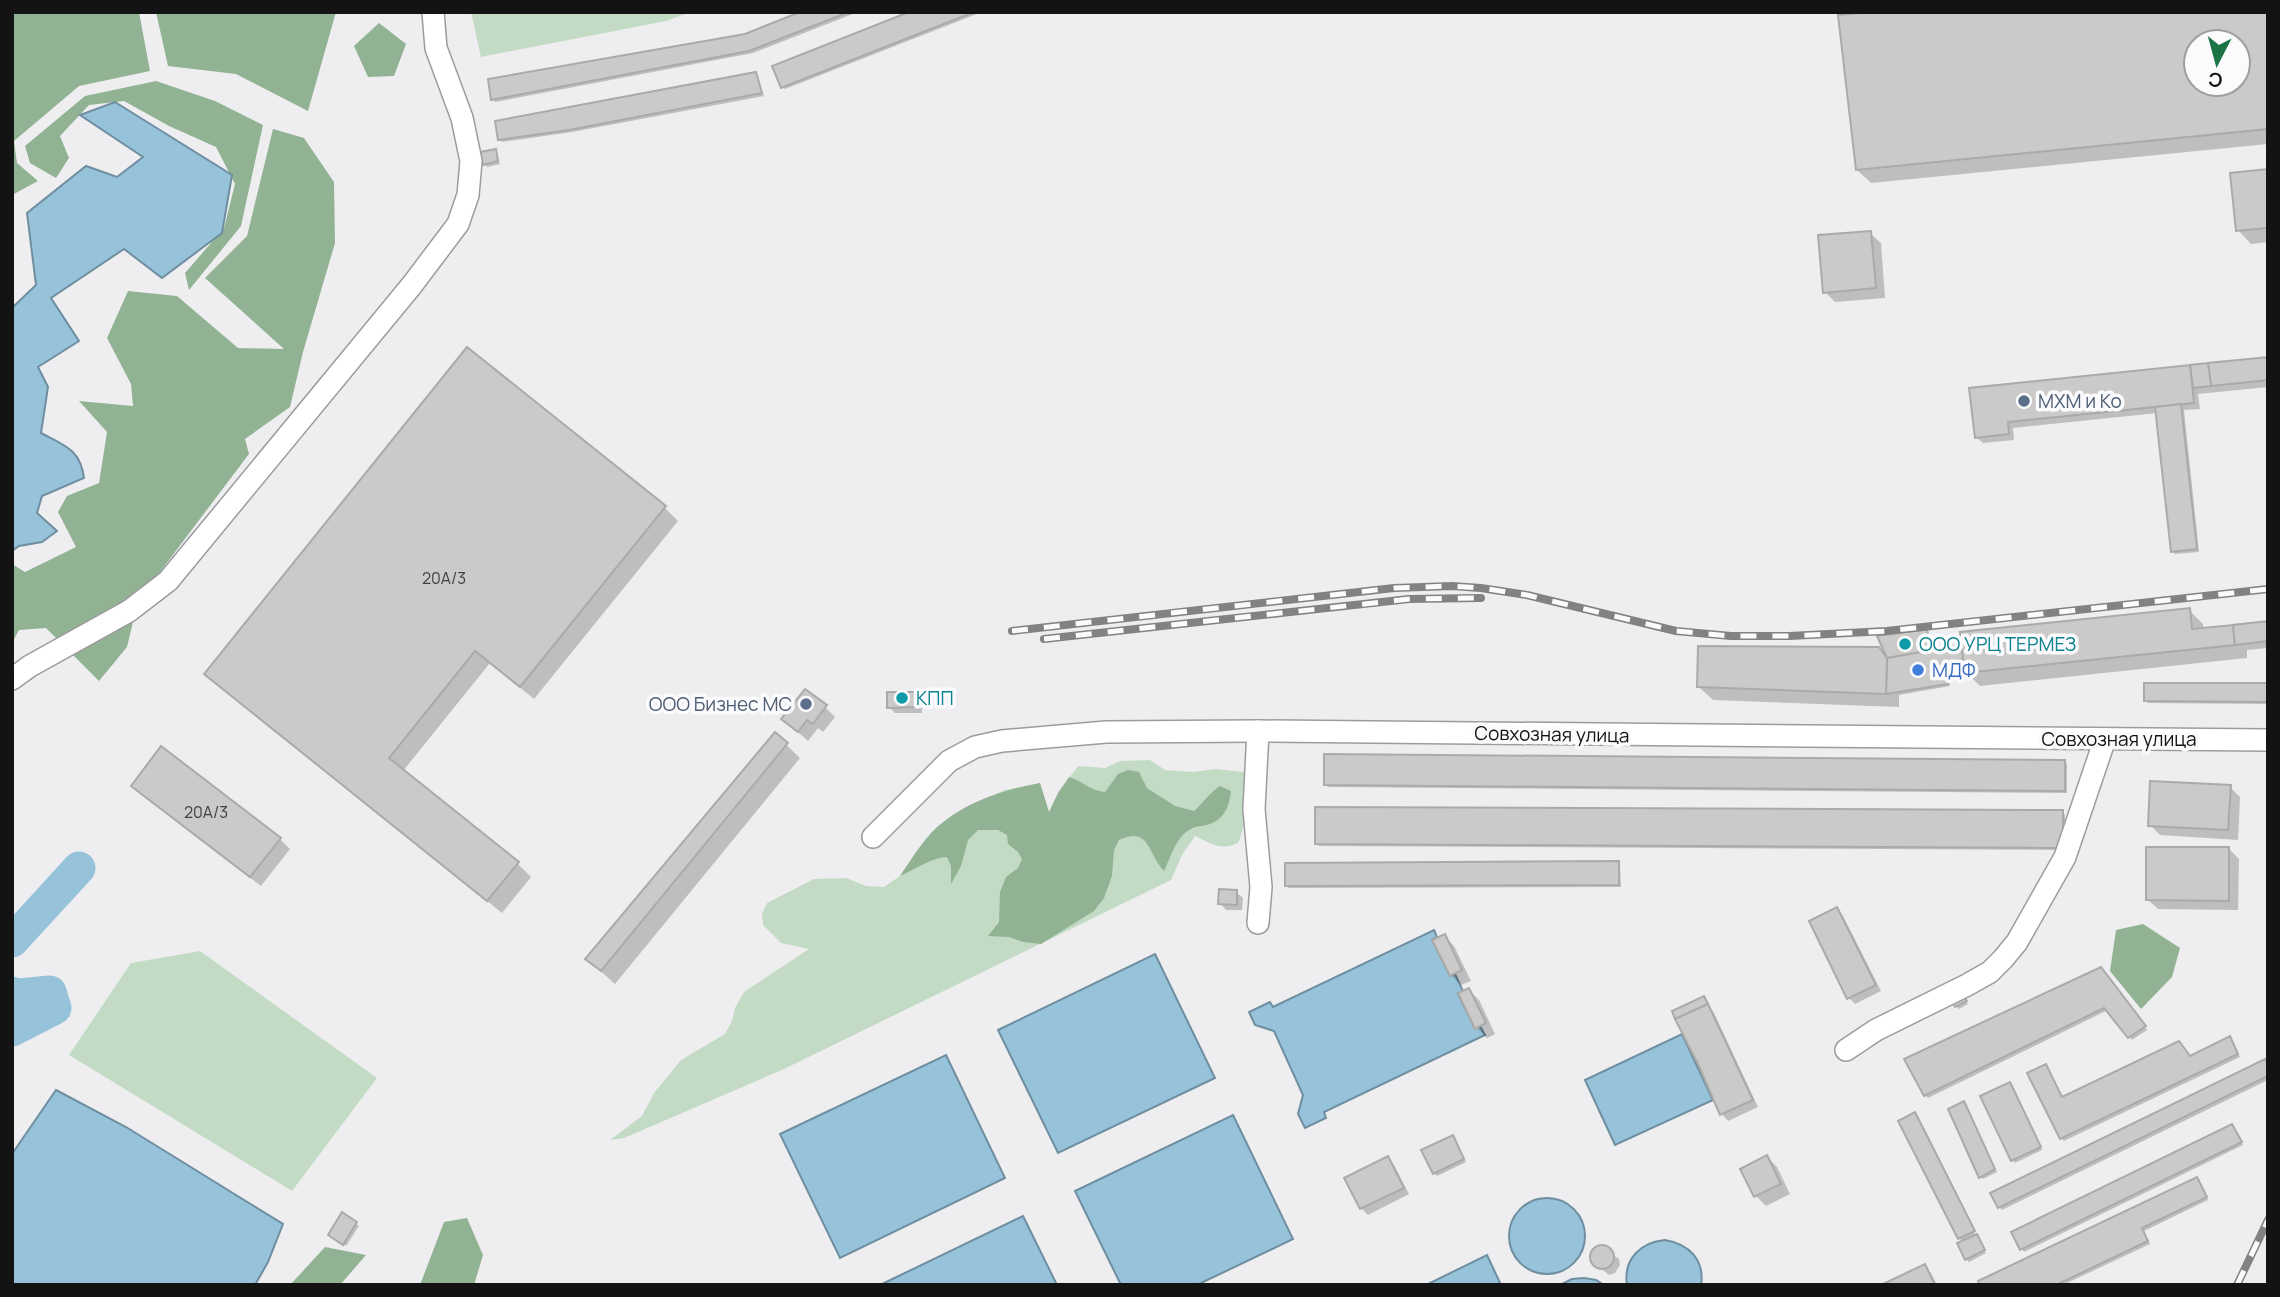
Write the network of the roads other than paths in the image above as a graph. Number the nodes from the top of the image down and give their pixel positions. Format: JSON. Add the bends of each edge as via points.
{"nodes":[{"id":1,"x":433,"y":12,"type":"edge"},
{"id":2,"x":12,"y":679,"type":"edge"},
{"id":3,"x":1258,"y":732,"type":"junction"},
{"id":4,"x":2105,"y":739,"type":"junction"},
{"id":5,"x":2268,"y":740,"type":"edge"},
{"id":6,"x":873,"y":837,"type":"dead end"},
{"id":7,"x":1258,"y":923,"type":"dead end"},
{"id":8,"x":1846,"y":1050,"type":"dead end"}],
"edges":[{"from":1,"to":2,"type":"street","via":[[436,48],[462,118],[471,161],[468,195],[458,223],[169,581],[129,611]]},
{"from":3,"to":4,"type":"street","name":"Совхозная улица"},
{"from":3,"to":6,"type":"street","name":"Совхозная улица","via":[[1106,733],[975,747],[949,761]]},
{"from":3,"to":7,"type":"street","via":[[1254,809],[1261,887]]},
{"from":4,"to":5,"type":"street","name":"Совхозная улица"},
{"from":4,"to":8,"type":"street","via":[[2065,857],[2003,959],[1990,972],[1875,1030]]}]}
